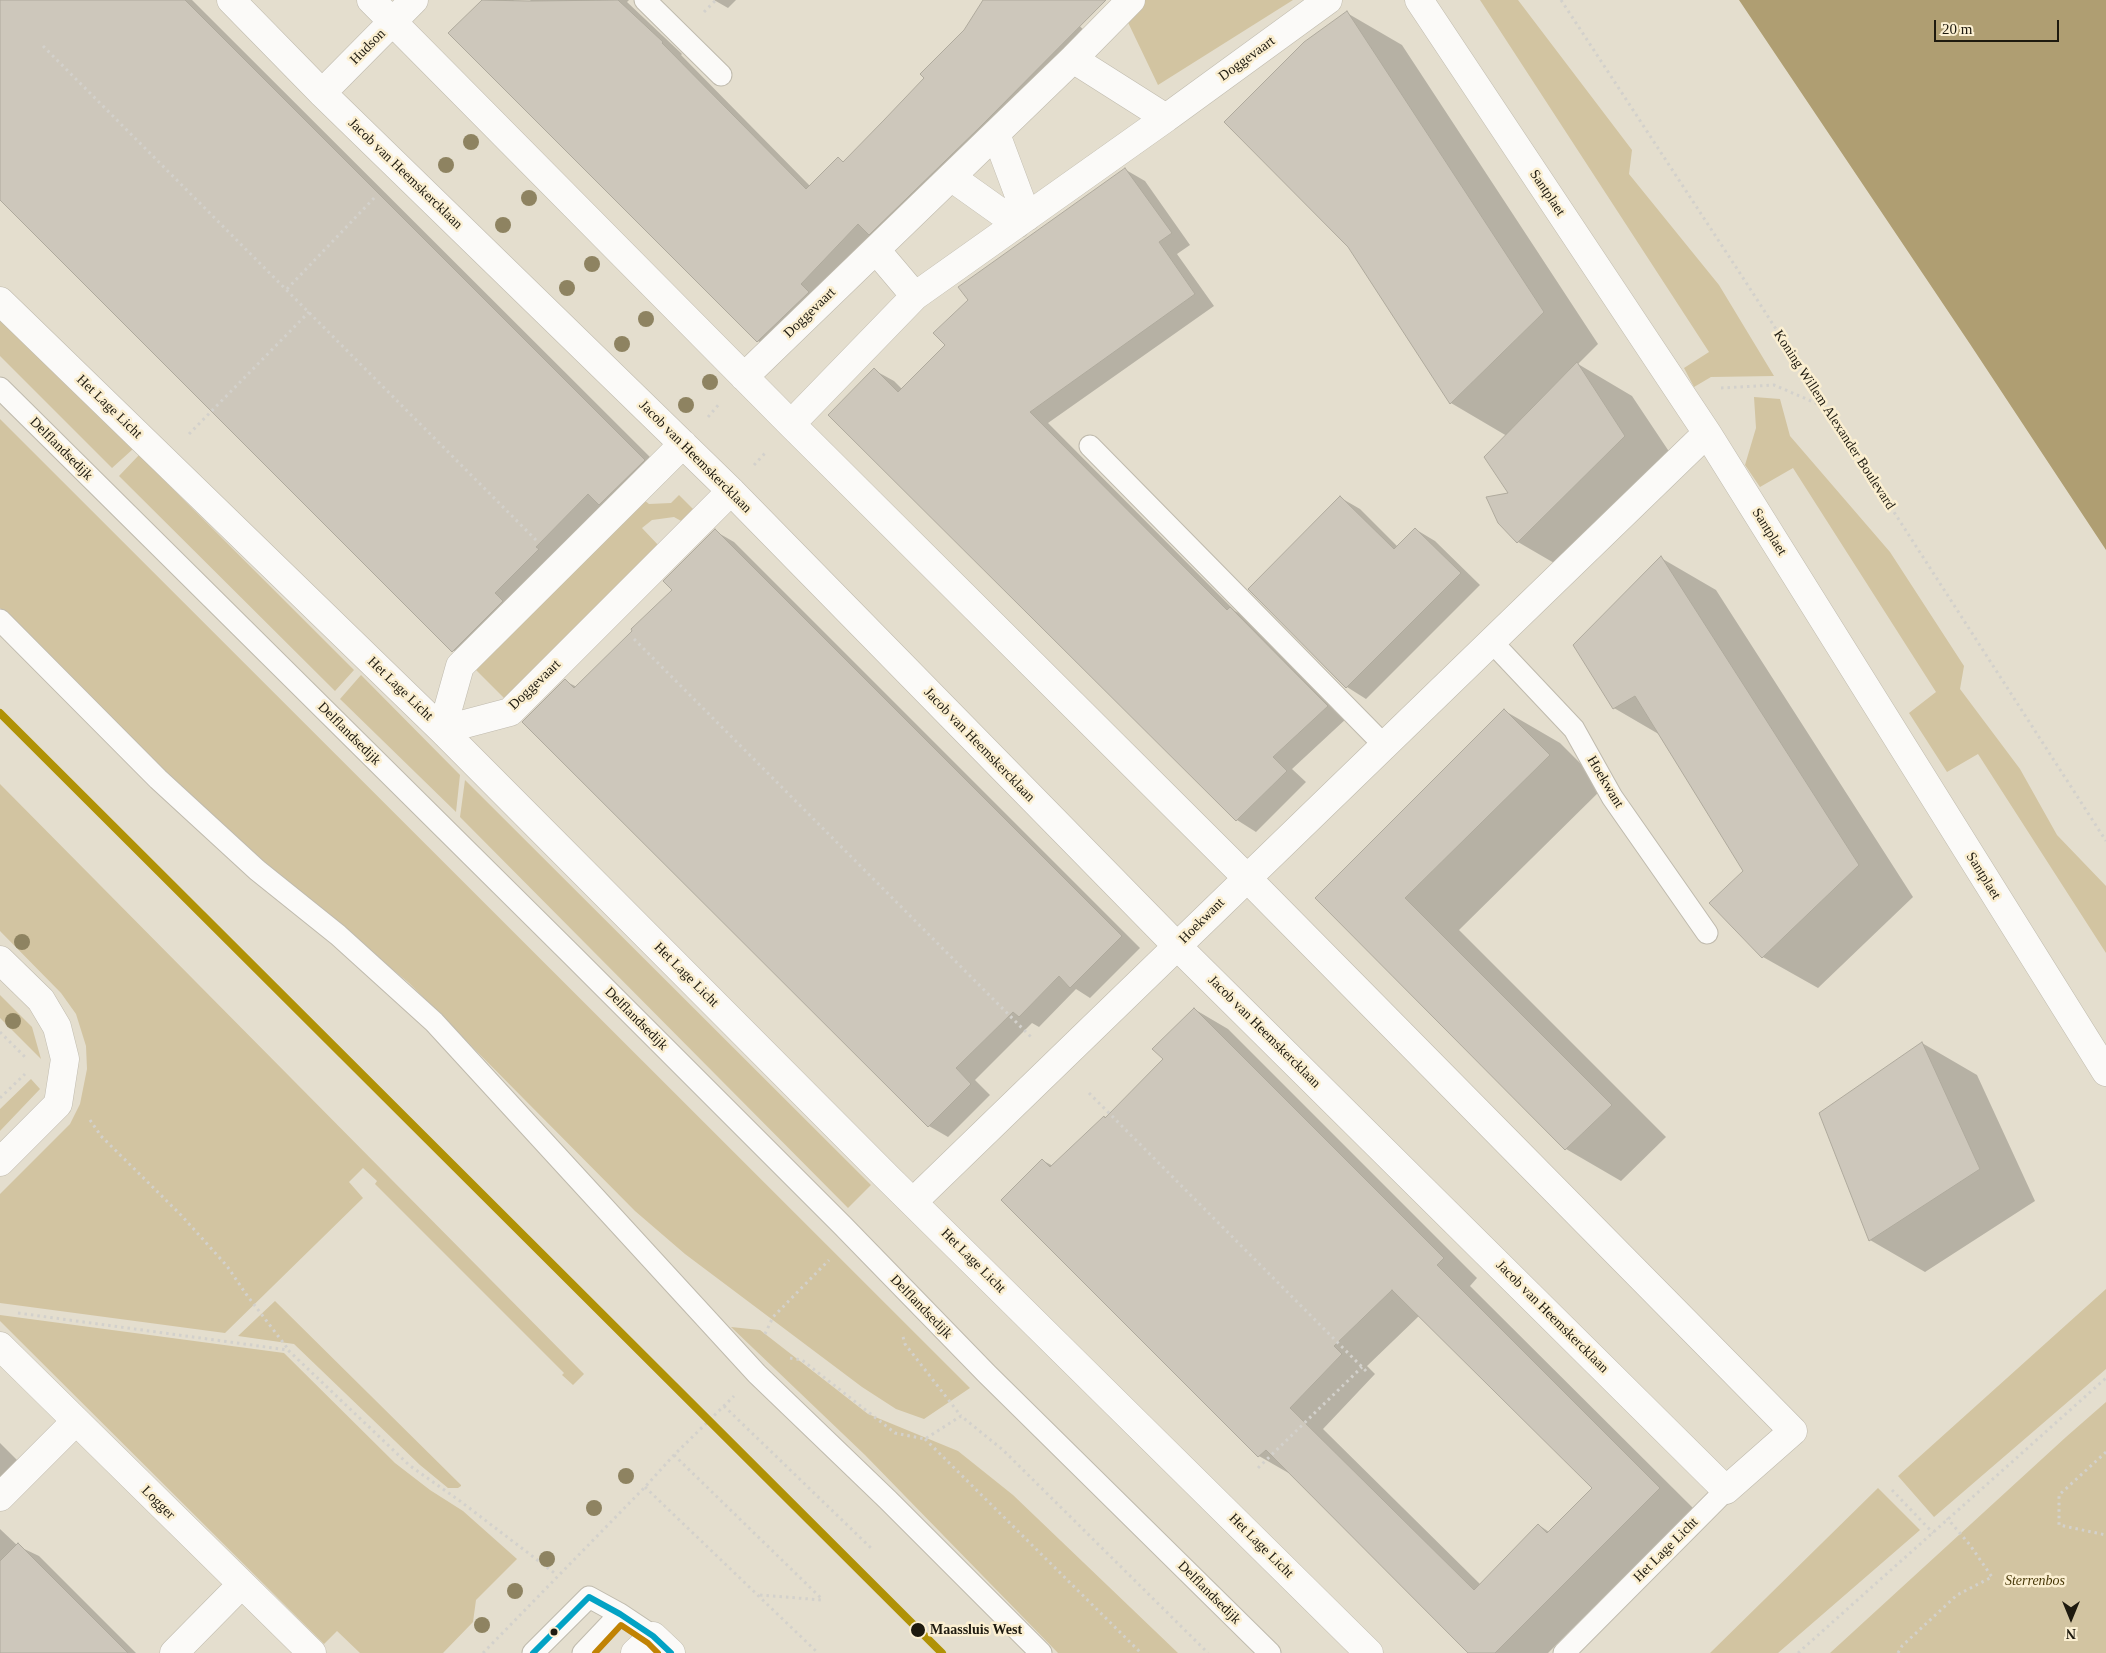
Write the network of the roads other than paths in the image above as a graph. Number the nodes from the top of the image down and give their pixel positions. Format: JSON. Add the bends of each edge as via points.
{"nodes":[{"id":1,"x":231,"y":0,"type":"edge"},
{"id":2,"x":371,"y":0,"type":"edge"},
{"id":3,"x":414,"y":0,"type":"edge"},
{"id":4,"x":645,"y":0,"type":"edge"},
{"id":5,"x":1130,"y":0,"type":"edge"},
{"id":6,"x":1328,"y":0,"type":"edge"},
{"id":7,"x":1419,"y":0,"type":"edge"},
{"id":8,"x":392,"y":22,"type":"junction"},
{"id":9,"x":1073,"y":59,"type":"junction"},
{"id":10,"x":721,"y":74,"type":"dead end"},
{"id":11,"x":322,"y":93,"type":"junction"},
{"id":12,"x":1166,"y":118,"type":"junction"},
{"id":13,"x":996,"y":134,"type":"junction"},
{"id":14,"x":951,"y":177,"type":"junction"},
{"id":15,"x":1022,"y":221,"type":"junction"},
{"id":16,"x":876,"y":250,"type":"junction"},
{"id":17,"x":915,"y":296,"type":"junction"},
{"id":18,"x":0,"y":301,"type":"edge"},
{"id":19,"x":744,"y":377,"type":"junction"},
{"id":20,"x":0,"y":388,"type":"edge"},
{"id":21,"x":791,"y":424,"type":"junction"},
{"id":22,"x":1707,"y":433,"type":"junction"},
{"id":23,"x":683,"y":444,"type":"junction"},
{"id":24,"x":1090,"y":446,"type":"dead end"},
{"id":25,"x":730,"y":491,"type":"junction"},
{"id":26,"x":0,"y":620,"type":"edge"},
{"id":27,"x":1491,"y":641,"type":"junction"},
{"id":28,"x":442,"y":730,"type":"junction"},
{"id":29,"x":1384,"y":745,"type":"junction"},
{"id":30,"x":1246,"y":877,"type":"junction"},
{"id":31,"x":1707,"y":933,"type":"dead end"},
{"id":32,"x":1177,"y":946,"type":"junction"},
{"id":33,"x":0,"y":960,"type":"edge"},
{"id":34,"x":2106,"y":1072,"type":"edge"},
{"id":35,"x":0,"y":1162,"type":"edge"},
{"id":36,"x":913,"y":1202,"type":"junction"},
{"id":37,"x":0,"y":1346,"type":"edge"},
{"id":38,"x":75,"y":1422,"type":"junction"},
{"id":39,"x":1726,"y":1490,"type":"junction"},
{"id":40,"x":0,"y":1497,"type":"edge"},
{"id":41,"x":241,"y":1585,"type":"junction"},
{"id":42,"x":620,"y":1614,"type":"junction"},
{"id":43,"x":653,"y":1647,"type":"edge"},
{"id":44,"x":174,"y":1653,"type":"edge"},
{"id":45,"x":312,"y":1653,"type":"edge"},
{"id":46,"x":533,"y":1653,"type":"edge"},
{"id":47,"x":583,"y":1653,"type":"edge"},
{"id":48,"x":1040,"y":1653,"type":"edge"},
{"id":49,"x":1270,"y":1653,"type":"edge"},
{"id":50,"x":1369,"y":1653,"type":"edge"},
{"id":51,"x":1564,"y":1653,"type":"edge"}],
"edges":[{"from":1,"to":11,"type":"street","name":"Jacob van Heemskercklaan"},
{"from":2,"to":8,"type":"street"},
{"from":3,"to":8,"type":"street","name":"Hudson"},
{"from":4,"to":10,"type":"lane"},
{"from":5,"to":9,"type":"street","name":"Doggevaart"},
{"from":6,"to":12,"type":"street","name":"Doggevaart"},
{"from":7,"to":22,"type":"street","name":"Santplaet"},
{"from":8,"to":11,"type":"street","name":"Hudson"},
{"from":8,"to":19,"type":"street"},
{"from":9,"to":12,"type":"street"},
{"from":9,"to":13,"type":"street","name":"Doggevaart"},
{"from":11,"to":23,"type":"street","name":"Jacob van Heemskercklaan"},
{"from":12,"to":15,"type":"street","name":"Doggevaart"},
{"from":13,"to":14,"type":"street","name":"Doggevaart"},
{"from":13,"to":15,"type":"street"},
{"from":14,"to":15,"type":"street"},
{"from":14,"to":16,"type":"street","name":"Doggevaart"},
{"from":15,"to":17,"type":"street","name":"Doggevaart"},
{"from":16,"to":17,"type":"street"},
{"from":16,"to":19,"type":"street","name":"Doggevaart"},
{"from":17,"to":21,"type":"street","name":"Doggevaart"},
{"from":18,"to":28,"type":"street","name":"Het Lage Licht"},
{"from":19,"to":21,"type":"street"},
{"from":20,"to":49,"type":"lane","name":"Delflandsedijk"},
{"from":21,"to":30,"type":"street"},
{"from":22,"to":27,"type":"street","name":"Hoekwant"},
{"from":22,"to":34,"type":"street","name":"Santplaet"},
{"from":23,"to":25,"type":"street","name":"Jacob van Heemskercklaan"},
{"from":23,"to":28,"type":"street","via":[[460,666]]},
{"from":24,"to":29,"type":"lane"},
{"from":25,"to":28,"type":"street","name":"Doggevaart","via":[[510,712]]},
{"from":25,"to":32,"type":"street","name":"Jacob van Heemskercklaan"},
{"from":26,"to":48,"type":"lane","via":[[158,779],[228,844],[338,935],[434,1022],[757,1374]]},
{"from":27,"to":29,"type":"street","name":"Hoekwant"},
{"from":27,"to":31,"type":"lane","name":"Hoekwant","via":[[1574,729],[1612,797]]},
{"from":28,"to":36,"type":"street","name":"Het Lage Licht"},
{"from":29,"to":30,"type":"street","name":"Hoekwant"},
{"from":30,"to":32,"type":"street","name":"Hoekwant"},
{"from":30,"to":39,"type":"street","via":[[1793,1431]]},
{"from":32,"to":36,"type":"street","name":"Hoekwant"},
{"from":32,"to":39,"type":"street","name":"Jacob van Heemskercklaan"},
{"from":33,"to":35,"type":"street","via":[[41,1000],[57,1026],[65,1059],[58,1104]]},
{"from":36,"to":50,"type":"street","name":"Het Lage Licht"},
{"from":37,"to":38,"type":"street","name":"Logger"},
{"from":38,"to":40,"type":"street"},
{"from":38,"to":41,"type":"street","name":"Logger"},
{"from":39,"to":51,"type":"lane","name":"Het Lage Licht"},
{"from":41,"to":44,"type":"street"},
{"from":41,"to":45,"type":"street","name":"Logger"},
{"from":42,"to":43,"type":"lane"},
{"from":42,"to":46,"type":"lane","via":[[589,1597]]},
{"from":42,"to":47,"type":"lane"}]}
